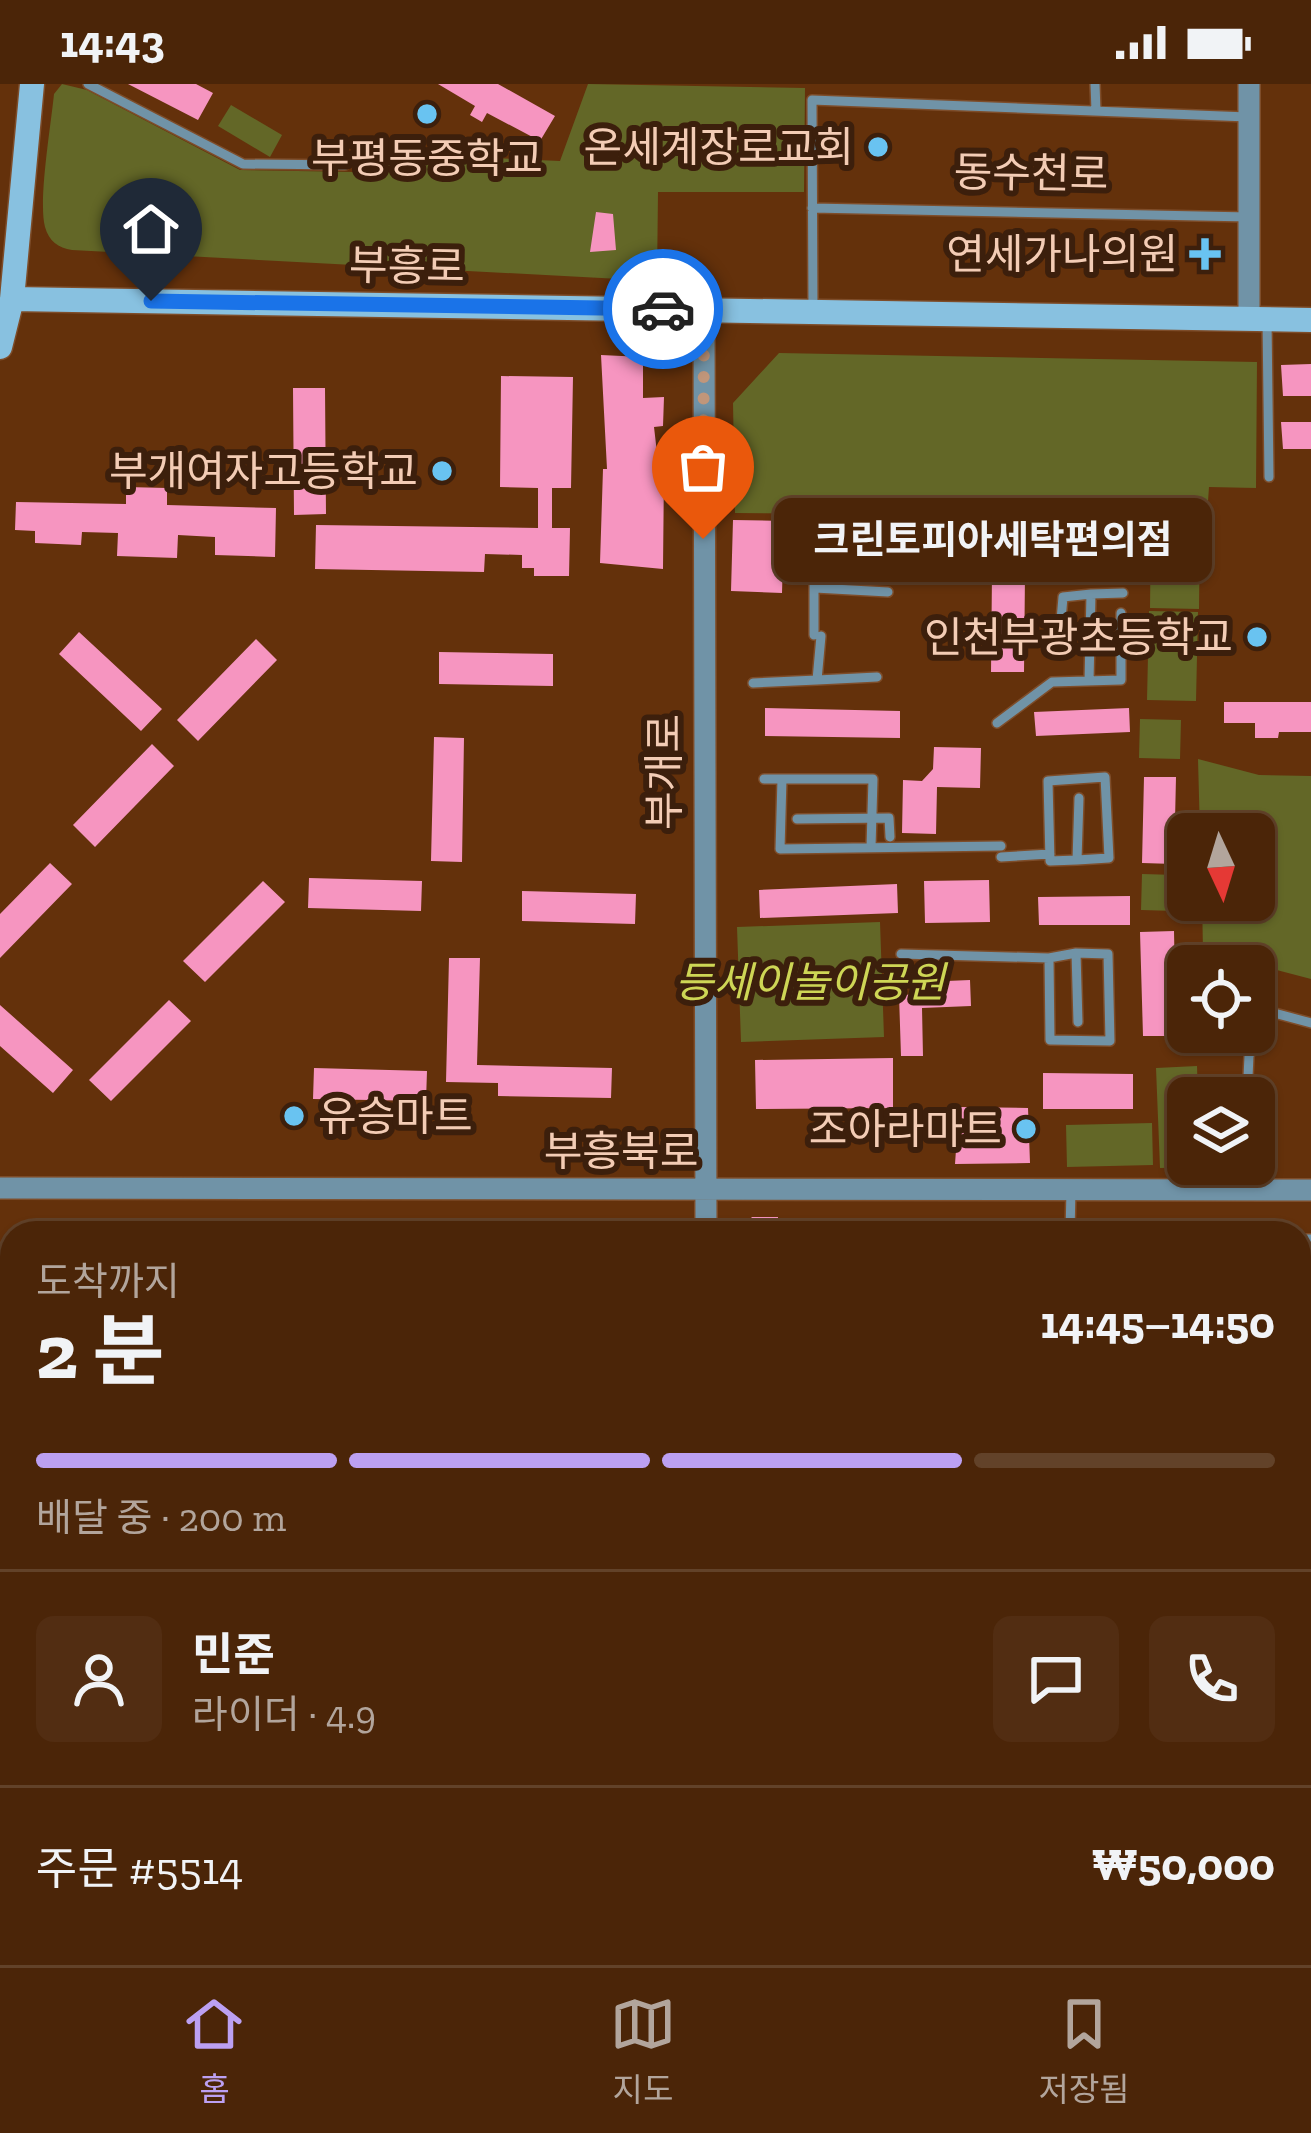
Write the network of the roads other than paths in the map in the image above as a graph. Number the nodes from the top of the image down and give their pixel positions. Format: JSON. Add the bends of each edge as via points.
{"nodes":[{"id":1,"x":32,"y":84,"type":"edge"},
{"id":2,"x":88,"y":84,"type":"edge"},
{"id":3,"x":1095,"y":84,"type":"edge"},
{"id":4,"x":1249,"y":84,"type":"edge"},
{"id":5,"x":1096,"y":111,"type":"junction"},
{"id":6,"x":1249,"y":117,"type":"junction"},
{"id":7,"x":344,"y":165,"type":"dead end"},
{"id":8,"x":812,"y":208,"type":"junction"},
{"id":9,"x":1249,"y":217,"type":"junction"},
{"id":10,"x":6,"y":299,"type":"edge"},
{"id":11,"x":704,"y":310,"type":"junction"},
{"id":12,"x":813,"y":311,"type":"junction"},
{"id":13,"x":1258,"y":318,"type":"junction"},
{"id":14,"x":1311,"y":320,"type":"edge"},
{"id":15,"x":0,"y":347,"type":"edge"},
{"id":16,"x":1269,"y":477,"type":"dead end"},
{"id":17,"x":814,"y":523,"type":"dead end"},
{"id":18,"x":814,"y":589,"type":"junction"},
{"id":19,"x":888,"y":592,"type":"dead end"},
{"id":20,"x":1123,"y":593,"type":"dead end"},
{"id":21,"x":1091,"y":594,"type":"junction"},
{"id":22,"x":1121,"y":613,"type":"dead end"},
{"id":23,"x":1089,"y":633,"type":"junction"},
{"id":24,"x":877,"y":677,"type":"dead end"},
{"id":25,"x":817,"y":680,"type":"junction"},
{"id":26,"x":1089,"y":681,"type":"junction"},
{"id":27,"x":753,"y":683,"type":"dead end"},
{"id":28,"x":998,"y":724,"type":"dead end"},
{"id":29,"x":764,"y":778,"type":"dead end"},
{"id":30,"x":782,"y":779,"type":"junction"},
{"id":31,"x":1079,"y":798,"type":"dead end"},
{"id":32,"x":797,"y":819,"type":"dead end"},
{"id":33,"x":871,"y":819,"type":"junction"},
{"id":34,"x":890,"y":837,"type":"dead end"},
{"id":35,"x":871,"y":847,"type":"junction"},
{"id":36,"x":1050,"y":854,"type":"junction"},
{"id":37,"x":1077,"y":860,"type":"junction"},
{"id":38,"x":1076,"y":953,"type":"junction"},
{"id":39,"x":901,"y":954,"type":"dead end"},
{"id":40,"x":1049,"y":958,"type":"junction"},
{"id":41,"x":1078,"y":1022,"type":"dead end"},
{"id":42,"x":1311,"y":1023,"type":"edge"},
{"id":43,"x":1248,"y":1077,"type":"edge"},
{"id":44,"x":1242,"y":1185,"type":"edge"},
{"id":45,"x":0,"y":1188,"type":"edge"},
{"id":46,"x":1071,"y":1190,"type":"junction"},
{"id":47,"x":1242,"y":1190,"type":"junction"},
{"id":48,"x":1311,"y":1190,"type":"edge"},
{"id":49,"x":706,"y":1191,"type":"junction"},
{"id":50,"x":706,"y":1221,"type":"edge"},
{"id":51,"x":1070,"y":1221,"type":"edge"}],
"edges":[{"from":1,"to":10,"type":"main road"},
{"from":2,"to":7,"type":"lane","via":[[243,164]]},
{"from":3,"to":5,"type":"lane","name":"동수천로"},
{"from":4,"to":6,"type":"street"},
{"from":5,"to":6,"type":"lane","name":"동수천로"},
{"from":5,"to":8,"type":"lane","name":"동수천로","via":[[812,100]]},
{"from":6,"to":9,"type":"street"},
{"from":8,"to":9,"type":"lane","name":"동수천로"},
{"from":8,"to":12,"type":"lane"},
{"from":9,"to":13,"type":"street"},
{"from":10,"to":11,"type":"main road","name":"부흥로"},
{"from":10,"to":15,"type":"main road"},
{"from":11,"to":12,"type":"main road","name":"부흥로"},
{"from":11,"to":49,"type":"street","name":"부개로"},
{"from":12,"to":13,"type":"main road","name":"부흥로"},
{"from":13,"to":14,"type":"main road","name":"부흥로"},
{"from":13,"to":16,"type":"lane"},
{"from":17,"to":18,"type":"lane"},
{"from":18,"to":19,"type":"lane"},
{"from":18,"to":25,"type":"lane"},
{"from":20,"to":21,"type":"lane"},
{"from":21,"to":23,"type":"lane"},
{"from":21,"to":23,"type":"lane","via":[[1063,597],[1060,632]]},
{"from":22,"to":26,"type":"lane","via":[[1121,680]]},
{"from":23,"to":26,"type":"lane"},
{"from":24,"to":25,"type":"lane"},
{"from":25,"to":27,"type":"lane"},
{"from":26,"to":28,"type":"lane","via":[[1052,682]]},
{"from":29,"to":30,"type":"lane"},
{"from":30,"to":33,"type":"lane","via":[[872,779]]},
{"from":30,"to":35,"type":"lane","via":[[780,849]]},
{"from":31,"to":37,"type":"lane"},
{"from":32,"to":33,"type":"lane"},
{"from":33,"to":34,"type":"lane","via":[[889,818]]},
{"from":33,"to":35,"type":"lane"},
{"from":35,"to":36,"type":"lane"},
{"from":36,"to":37,"type":"lane","via":[[1050,861]]},
{"from":36,"to":37,"type":"lane","via":[[1048,781],[1106,776],[1109,858]]},
{"from":38,"to":40,"type":"lane"},
{"from":38,"to":40,"type":"lane","via":[[1108,953],[1110,1040],[1050,1040]]},
{"from":38,"to":41,"type":"lane"},
{"from":39,"to":40,"type":"lane"},
{"from":42,"to":43,"type":"lane","via":[[1268,1011]]},
{"from":44,"to":47,"type":"lane"},
{"from":45,"to":49,"type":"street","name":"부흥북로"},
{"from":46,"to":47,"type":"street","name":"부흥북로"},
{"from":46,"to":49,"type":"street","name":"부흥북로"},
{"from":46,"to":51,"type":"lane"},
{"from":47,"to":48,"type":"street","name":"부흥북로"},
{"from":49,"to":50,"type":"street","name":"부개로"}]}
